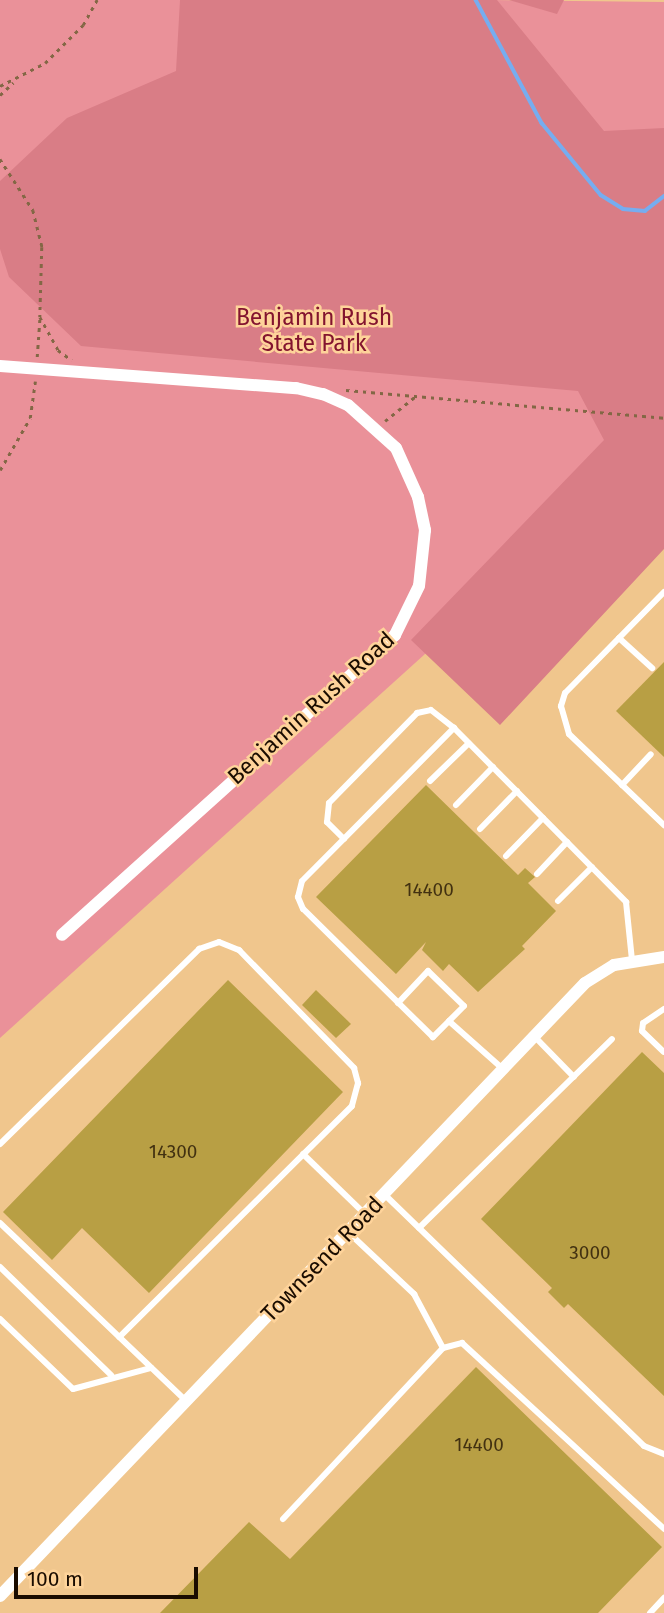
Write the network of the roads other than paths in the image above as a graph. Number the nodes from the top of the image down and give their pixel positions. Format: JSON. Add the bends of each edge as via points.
{"nodes":[{"id":1,"x":4,"y":368,"type":"edge"},
{"id":2,"x":664,"y":592,"type":"edge"},
{"id":3,"x":619,"y":638,"type":"junction"},
{"id":4,"x":652,"y":668,"type":"dead end"},
{"id":5,"x":454,"y":728,"type":"junction"},
{"id":6,"x":470,"y":743,"type":"junction"},
{"id":7,"x":652,"y":754,"type":"dead end"},
{"id":8,"x":493,"y":767,"type":"junction"},
{"id":9,"x":430,"y":781,"type":"dead end"},
{"id":10,"x":622,"y":785,"type":"junction"},
{"id":11,"x":517,"y":791,"type":"junction"},
{"id":12,"x":456,"y":805,"type":"dead end"},
{"id":13,"x":543,"y":818,"type":"junction"},
{"id":14,"x":664,"y":825,"type":"edge"},
{"id":15,"x":480,"y":829,"type":"dead end"},
{"id":16,"x":344,"y":839,"type":"junction"},
{"id":17,"x":568,"y":842,"type":"junction"},
{"id":18,"x":506,"y":856,"type":"dead end"},
{"id":19,"x":592,"y":867,"type":"junction"},
{"id":20,"x":537,"y":874,"type":"dead end"},
{"id":21,"x":558,"y":901,"type":"dead end"},
{"id":22,"x":62,"y":934,"type":"dead end"},
{"id":23,"x":664,"y":957,"type":"edge"},
{"id":24,"x":632,"y":960,"type":"junction"},
{"id":25,"x":398,"y":1003,"type":"junction"},
{"id":26,"x":664,"y":1009,"type":"edge"},
{"id":27,"x":449,"y":1021,"type":"junction"},
{"id":28,"x":534,"y":1036,"type":"junction"},
{"id":29,"x":612,"y":1039,"type":"dead end"},
{"id":30,"x":664,"y":1052,"type":"edge"},
{"id":31,"x":503,"y":1069,"type":"junction"},
{"id":32,"x":574,"y":1077,"type":"junction"},
{"id":33,"x":0,"y":1144,"type":"edge"},
{"id":34,"x":303,"y":1154,"type":"junction"},
{"id":35,"x":384,"y":1194,"type":"junction"},
{"id":36,"x":365,"y":1214,"type":"junction"},
{"id":37,"x":0,"y":1223,"type":"edge"},
{"id":38,"x":419,"y":1228,"type":"junction"},
{"id":39,"x":347,"y":1232,"type":"junction"},
{"id":40,"x":0,"y":1267,"type":"edge"},
{"id":41,"x":0,"y":1319,"type":"edge"},
{"id":42,"x":119,"y":1337,"type":"junction"},
{"id":43,"x":443,"y":1348,"type":"junction"},
{"id":44,"x":151,"y":1368,"type":"junction"},
{"id":45,"x":111,"y":1375,"type":"junction"},
{"id":46,"x":186,"y":1401,"type":"junction"},
{"id":47,"x":664,"y":1454,"type":"edge"},
{"id":48,"x":283,"y":1519,"type":"dead end"},
{"id":49,"x":664,"y":1529,"type":"edge"},
{"id":50,"x":0,"y":1596,"type":"edge"},
{"id":51,"x":664,"y":1598,"type":"edge"},
{"id":52,"x":650,"y":1613,"type":"edge"}],
"edges":[{"from":1,"to":22,"type":"street","name":"Benjamin Rush Road","via":[[296,388],[348,405],[396,448],[409,472],[425,530],[419,586],[395,635]]},
{"from":2,"to":3,"type":"lane"},
{"from":3,"to":4,"type":"lane"},
{"from":3,"to":10,"type":"lane","via":[[565,693],[561,706],[569,734]]},
{"from":5,"to":6,"type":"lane"},
{"from":5,"to":16,"type":"lane"},
{"from":5,"to":16,"type":"lane","via":[[431,710],[417,713],[408,722],[329,803],[327,822]]},
{"from":6,"to":8,"type":"lane"},
{"from":6,"to":9,"type":"lane"},
{"from":7,"to":10,"type":"lane"},
{"from":8,"to":11,"type":"lane"},
{"from":8,"to":12,"type":"lane"},
{"from":10,"to":14,"type":"lane"},
{"from":11,"to":13,"type":"lane"},
{"from":11,"to":15,"type":"lane"},
{"from":13,"to":17,"type":"lane"},
{"from":13,"to":18,"type":"lane"},
{"from":16,"to":25,"type":"lane","via":[[302,881],[298,897],[303,909]]},
{"from":17,"to":19,"type":"lane"},
{"from":17,"to":20,"type":"lane"},
{"from":19,"to":21,"type":"lane"},
{"from":19,"to":24,"type":"lane","via":[[626,902]]},
{"from":23,"to":24,"type":"street","name":"Townsend Road"},
{"from":24,"to":28,"type":"street","name":"Townsend Road","via":[[585,983]]},
{"from":25,"to":27,"type":"lane","via":[[433,1037]]},
{"from":25,"to":27,"type":"lane","via":[[428,971],[464,1006]]},
{"from":26,"to":30,"type":"lane","via":[[643,1023],[642,1031]]},
{"from":27,"to":31,"type":"lane"},
{"from":28,"to":31,"type":"street","name":"Townsend Road"},
{"from":28,"to":32,"type":"lane"},
{"from":29,"to":32,"type":"lane"},
{"from":31,"to":35,"type":"street","name":"Townsend Road"},
{"from":32,"to":38,"type":"lane"},
{"from":33,"to":34,"type":"lane","via":[[199,949],[219,942],[239,950],[354,1068],[358,1083],[352,1106]]},
{"from":34,"to":36,"type":"lane"},
{"from":34,"to":42,"type":"lane"},
{"from":35,"to":36,"type":"street","name":"Townsend Road"},
{"from":35,"to":38,"type":"lane"},
{"from":36,"to":39,"type":"street","name":"Townsend Road"},
{"from":37,"to":42,"type":"lane"},
{"from":38,"to":47,"type":"lane","via":[[449,1252],[644,1446]]},
{"from":39,"to":43,"type":"lane","via":[[414,1294]]},
{"from":39,"to":46,"type":"street","name":"Townsend Road"},
{"from":40,"to":45,"type":"lane"},
{"from":41,"to":45,"type":"lane","via":[[73,1389]]},
{"from":42,"to":44,"type":"lane"},
{"from":43,"to":48,"type":"lane"},
{"from":43,"to":49,"type":"lane","via":[[462,1343]]},
{"from":44,"to":45,"type":"lane"},
{"from":44,"to":46,"type":"lane"},
{"from":46,"to":50,"type":"street","name":"Townsend Road"},
{"from":51,"to":52,"type":"lane"}]}
